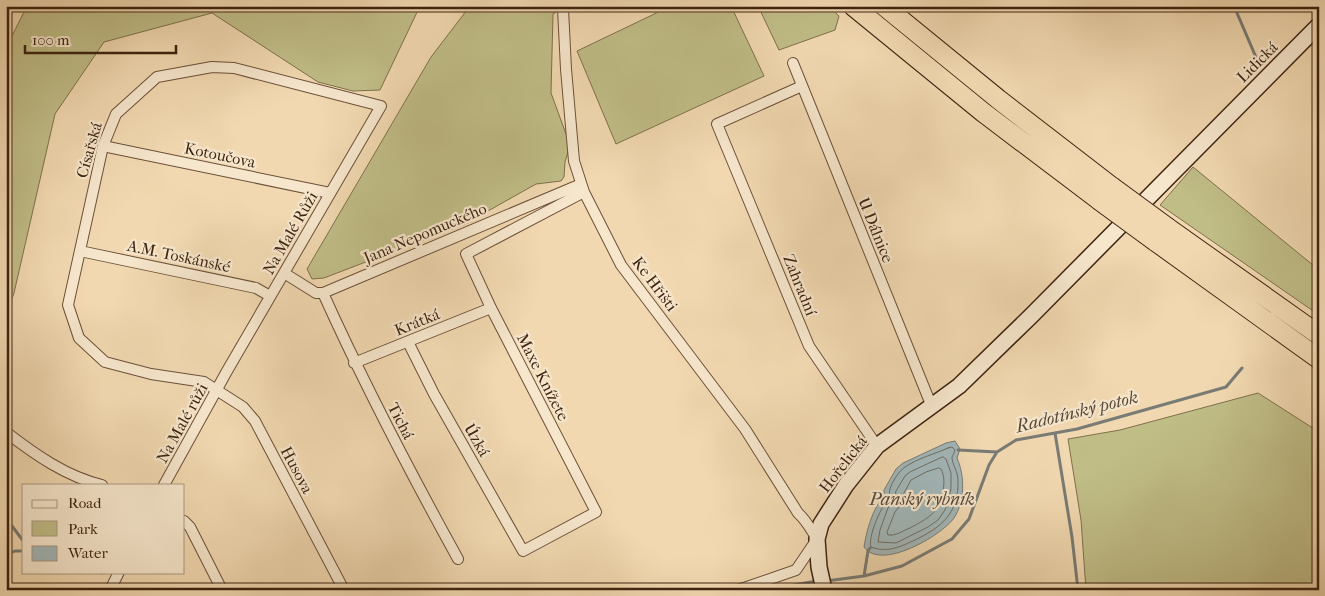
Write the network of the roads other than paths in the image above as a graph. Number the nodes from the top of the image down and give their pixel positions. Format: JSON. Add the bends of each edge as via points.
{"nodes":[{"id":1,"x":853,"y":6,"type":"edge"},
{"id":2,"x":884,"y":6,"type":"edge"},
{"id":3,"x":563,"y":10,"type":"dead end"},
{"id":4,"x":1319,"y":25,"type":"edge"},
{"id":5,"x":793,"y":64,"type":"dead end"},
{"id":6,"x":802,"y":86,"type":"junction"},
{"id":7,"x":381,"y":106,"type":"joint"},
{"id":8,"x":103,"y":146,"type":"junction"},
{"id":9,"x":582,"y":188,"type":"junction"},
{"id":10,"x":330,"y":193,"type":"junction"},
{"id":11,"x":1106,"y":193,"type":"junction"},
{"id":12,"x":80,"y":251,"type":"junction"},
{"id":13,"x":466,"y":254,"type":"joint"},
{"id":14,"x":284,"y":272,"type":"junction"},
{"id":15,"x":323,"y":293,"type":"junction"},
{"id":16,"x":270,"y":296,"type":"junction"},
{"id":17,"x":491,"y":308,"type":"junction"},
{"id":18,"x":1319,"y":335,"type":"edge"},
{"id":19,"x":408,"y":342,"type":"junction"},
{"id":20,"x":1319,"y":359,"type":"edge"},
{"id":21,"x":354,"y":362,"type":"junction"},
{"id":22,"x":225,"y":375,"type":"joint"},
{"id":23,"x":204,"y":382,"type":"joint"},
{"id":24,"x":959,"y":386,"type":"joint"},
{"id":25,"x":218,"y":389,"type":"junction"},
{"id":26,"x":932,"y":407,"type":"junction"},
{"id":27,"x":6,"y":432,"type":"edge"},
{"id":28,"x":877,"y":446,"type":"junction"},
{"id":29,"x":91,"y":483,"type":"edge"},
{"id":30,"x":165,"y":484,"type":"edge"},
{"id":31,"x":185,"y":522,"type":"edge"},
{"id":32,"x":818,"y":539,"type":"junction"},
{"id":33,"x":523,"y":551,"type":"joint"},
{"id":34,"x":458,"y":559,"type":"dead end"},
{"id":35,"x":118,"y":574,"type":"edge"},
{"id":36,"x":112,"y":587,"type":"edge"},
{"id":37,"x":222,"y":590,"type":"edge"},
{"id":38,"x":344,"y":590,"type":"edge"},
{"id":39,"x":738,"y":590,"type":"edge"},
{"id":40,"x":824,"y":590,"type":"edge"}],
"edges":[{"from":1,"to":11,"type":"highway","via":[[984,113]]},
{"from":2,"to":11,"type":"highway"},
{"from":3,"to":9,"type":"street","name":"Ke Hřišti","via":[[574,161]]},
{"from":4,"to":24,"type":"main road","name":"Lidická"},
{"from":5,"to":6,"type":"street","name":"U Dálnice"},
{"from":6,"to":26,"type":"street","name":"U Dálnice"},
{"from":6,"to":28,"type":"street","name":"Zahradní","via":[[717,124],[809,346]]},
{"from":7,"to":8,"type":"street","name":"Císařská","via":[[234,68],[212,67],[157,77],[116,114]]},
{"from":7,"to":10,"type":"street","name":"Na Malé Růži"},
{"from":8,"to":10,"type":"street","name":"Kotoučova"},
{"from":8,"to":12,"type":"street","name":"Císařská"},
{"from":9,"to":13,"type":"street","name":"Jana Nepomuckého"},
{"from":9,"to":15,"type":"street","name":"Jana Nepomuckého"},
{"from":9,"to":32,"type":"street","name":"Ke Hřišti","via":[[621,265],[745,429]]},
{"from":10,"to":14,"type":"street","name":"Na Malé Růži"},
{"from":11,"to":18,"type":"highway","bridge":true,"via":[[1168,228]]},
{"from":11,"to":20,"type":"highway","bridge":true,"via":[[1155,241]]},
{"from":12,"to":16,"type":"street","name":"A.M. Toskánské","via":[[256,288]]},
{"from":12,"to":23,"type":"street","name":"Císařská","via":[[68,305],[80,338],[105,362],[151,374]]},
{"from":13,"to":17,"type":"street","name":"Maxe Knížete"},
{"from":14,"to":15,"type":"street"},
{"from":14,"to":16,"type":"street","name":"Na Malé Růži"},
{"from":15,"to":21,"type":"street","name":"Tichá"},
{"from":16,"to":22,"type":"street","name":"Na Malé Růži"},
{"from":17,"to":19,"type":"street","name":"Krátká"},
{"from":17,"to":33,"type":"street","name":"Maxe Knížete","via":[[596,512]]},
{"from":19,"to":21,"type":"street","name":"Krátká"},
{"from":19,"to":33,"type":"street","name":"Úzká"},
{"from":21,"to":34,"type":"street","name":"Tichá"},
{"from":22,"to":25,"type":"street","name":"Na Malé růži"},
{"from":23,"to":25,"type":"street","name":"Husova"},
{"from":24,"to":26,"type":"main road","name":"Hořelická"},
{"from":25,"to":30,"type":"street","name":"Na Malé růži"},
{"from":25,"to":38,"type":"street","name":"Husova","via":[[243,407],[255,421]]},
{"from":26,"to":28,"type":"main road","name":"Hořelická"},
{"from":27,"to":29,"type":"street","via":[[26,448]]},
{"from":28,"to":32,"type":"main road","name":"Hořelická","via":[[821,524]]},
{"from":31,"to":37,"type":"street"},
{"from":32,"to":39,"type":"street","via":[[796,570]]},
{"from":32,"to":40,"type":"main road"},
{"from":35,"to":36,"type":"street"}]}
